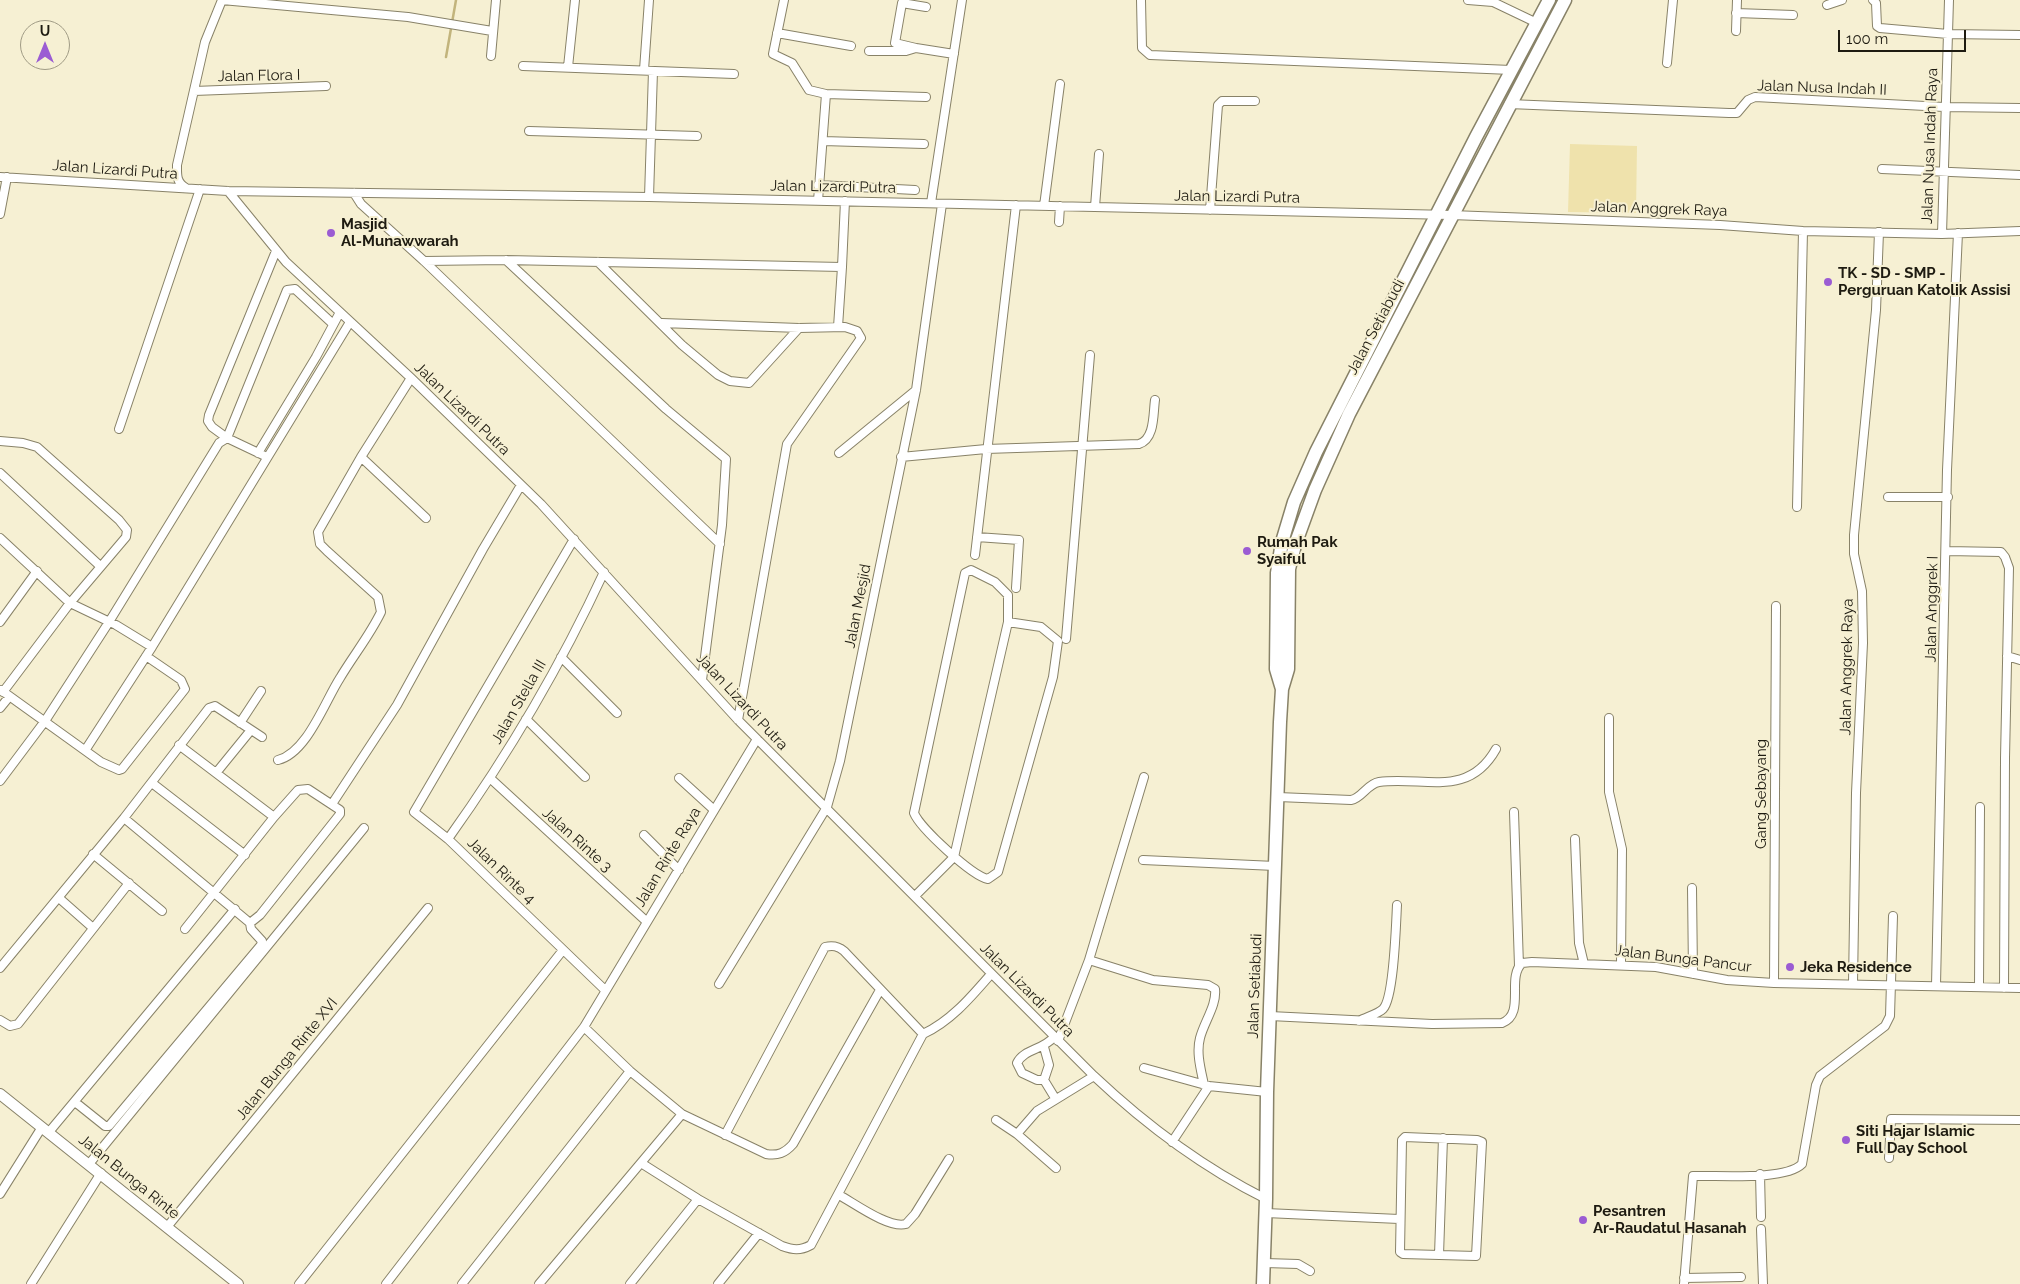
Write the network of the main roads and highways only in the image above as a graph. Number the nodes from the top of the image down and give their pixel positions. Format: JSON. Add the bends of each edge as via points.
{"nodes":[{"id":1,"x":1549,"y":0,"type":"edge"},
{"id":2,"x":1565,"y":0,"type":"edge"},
{"id":3,"x":1282,"y":689,"type":"junction"},
{"id":4,"x":1263,"y":1284,"type":"edge"}],
"edges":[{"from":1,"to":3,"type":"main road","name":"Jalan Setiabudi","via":[[1316,452],[1294,502],[1277,573],[1276,669]]},
{"from":2,"to":3,"type":"main road","name":"Jalan Setiabudi","via":[[1349,414],[1321,474],[1302,523],[1288,579],[1288,669]]},
{"from":3,"to":4,"type":"main road","name":"Jalan Setiabudi"}]}
